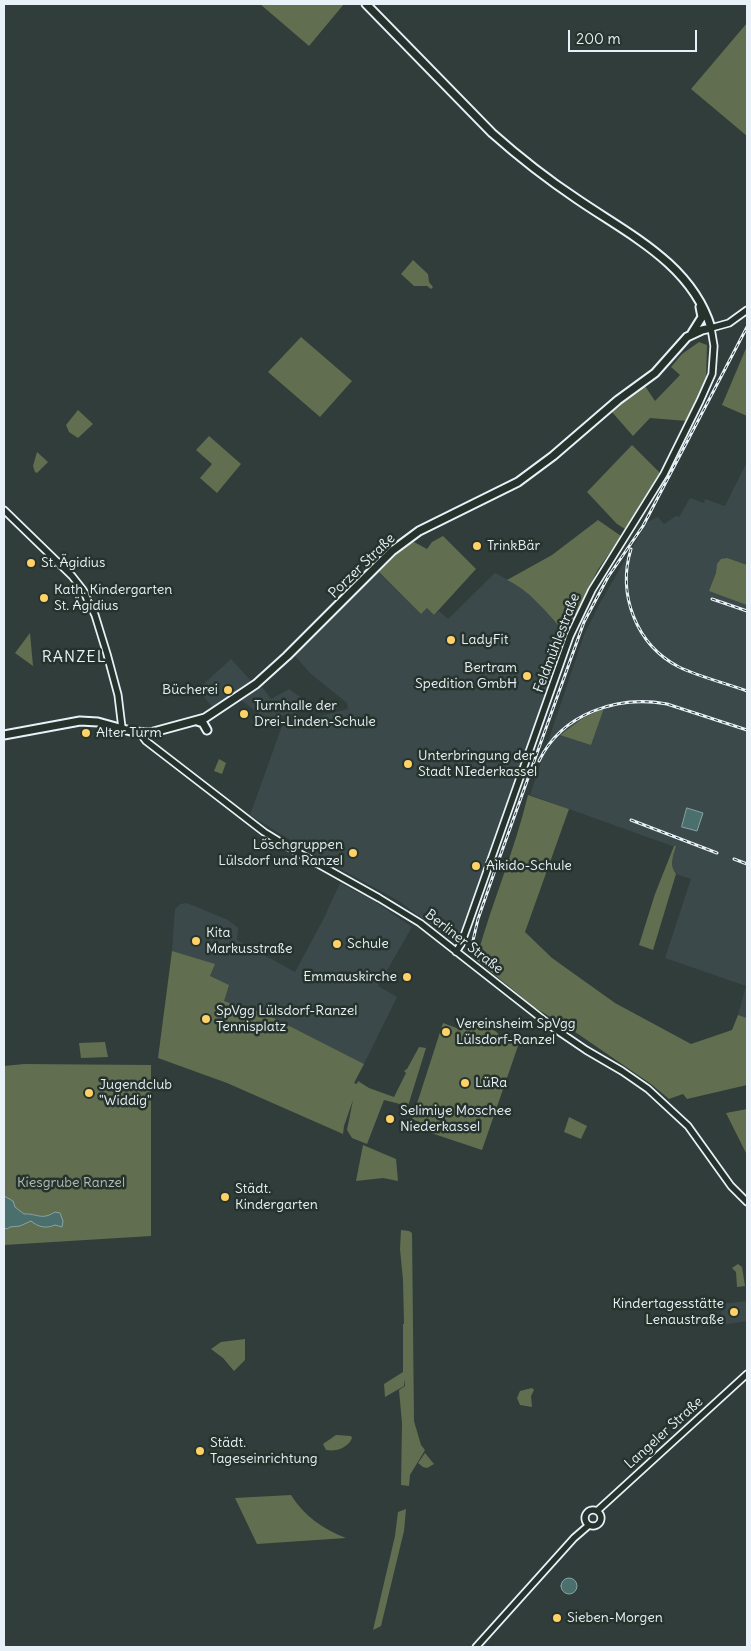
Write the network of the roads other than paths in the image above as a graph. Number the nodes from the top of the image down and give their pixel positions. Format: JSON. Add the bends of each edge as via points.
{"nodes":[{"id":1,"x":366,"y":4,"type":"edge"},
{"id":2,"x":698,"y":297,"type":"junction"},
{"id":3,"x":747,"y":310,"type":"edge"},
{"id":4,"x":712,"y":328,"type":"junction"},
{"id":5,"x":690,"y":335,"type":"junction"},
{"id":6,"x":4,"y":510,"type":"edge"},
{"id":7,"x":196,"y":721,"type":"junction"},
{"id":8,"x":122,"y":728,"type":"junction"},
{"id":9,"x":207,"y":730,"type":"dead end"},
{"id":10,"x":140,"y":733,"type":"junction"},
{"id":11,"x":4,"y":735,"type":"edge"},
{"id":12,"x":456,"y":952,"type":"junction"},
{"id":13,"x":747,"y":1202,"type":"edge"},
{"id":14,"x":747,"y":1374,"type":"edge"},
{"id":15,"x":597,"y":1511,"type":"junction"},
{"id":16,"x":587,"y":1523,"type":"junction"},
{"id":17,"x":476,"y":1647,"type":"edge"}],
"edges":[{"from":1,"to":2,"type":"main road","via":[[498,138],[556,185],[647,245],[680,274]]},
{"from":2,"to":4,"type":"main road"},
{"from":2,"to":5,"type":"main road","via":[[702,317]]},
{"from":3,"to":4,"type":"street","via":[[730,323]]},
{"from":4,"to":5,"type":"main road","name":"Porzer Straße"},
{"from":4,"to":12,"type":"street","name":"Feldmühlestraße","via":[[711,378],[664,474],[578,618],[470,922]]},
{"from":5,"to":7,"type":"main road","name":"Porzer Straße","via":[[655,373],[520,481],[418,531],[403,542],[256,684]]},
{"from":6,"to":8,"type":"street","via":[[83,590],[107,654]]},
{"from":7,"to":9,"type":"main road","via":[[203,723]]},
{"from":7,"to":10,"type":"main road","name":"Porzer Straße"},
{"from":8,"to":10,"type":"main road","name":"Porzer Straße"},
{"from":8,"to":11,"type":"main road","name":"Porzer Straße","via":[[80,721]]},
{"from":10,"to":12,"type":"street","name":"Berliner Straße","via":[[146,741],[264,832],[420,923]]},
{"from":12,"to":13,"type":"street","name":"Berliner Straße","via":[[555,1029],[648,1089],[688,1126],[731,1186]]},
{"from":14,"to":15,"type":"street","name":"Langeler Straße"},
{"from":15,"to":16,"type":"street","via":[[588,1511],[585,1516]]},
{"from":15,"to":16,"type":"street","via":[[600,1521],[594,1526]]},
{"from":16,"to":17,"type":"street"}]}
